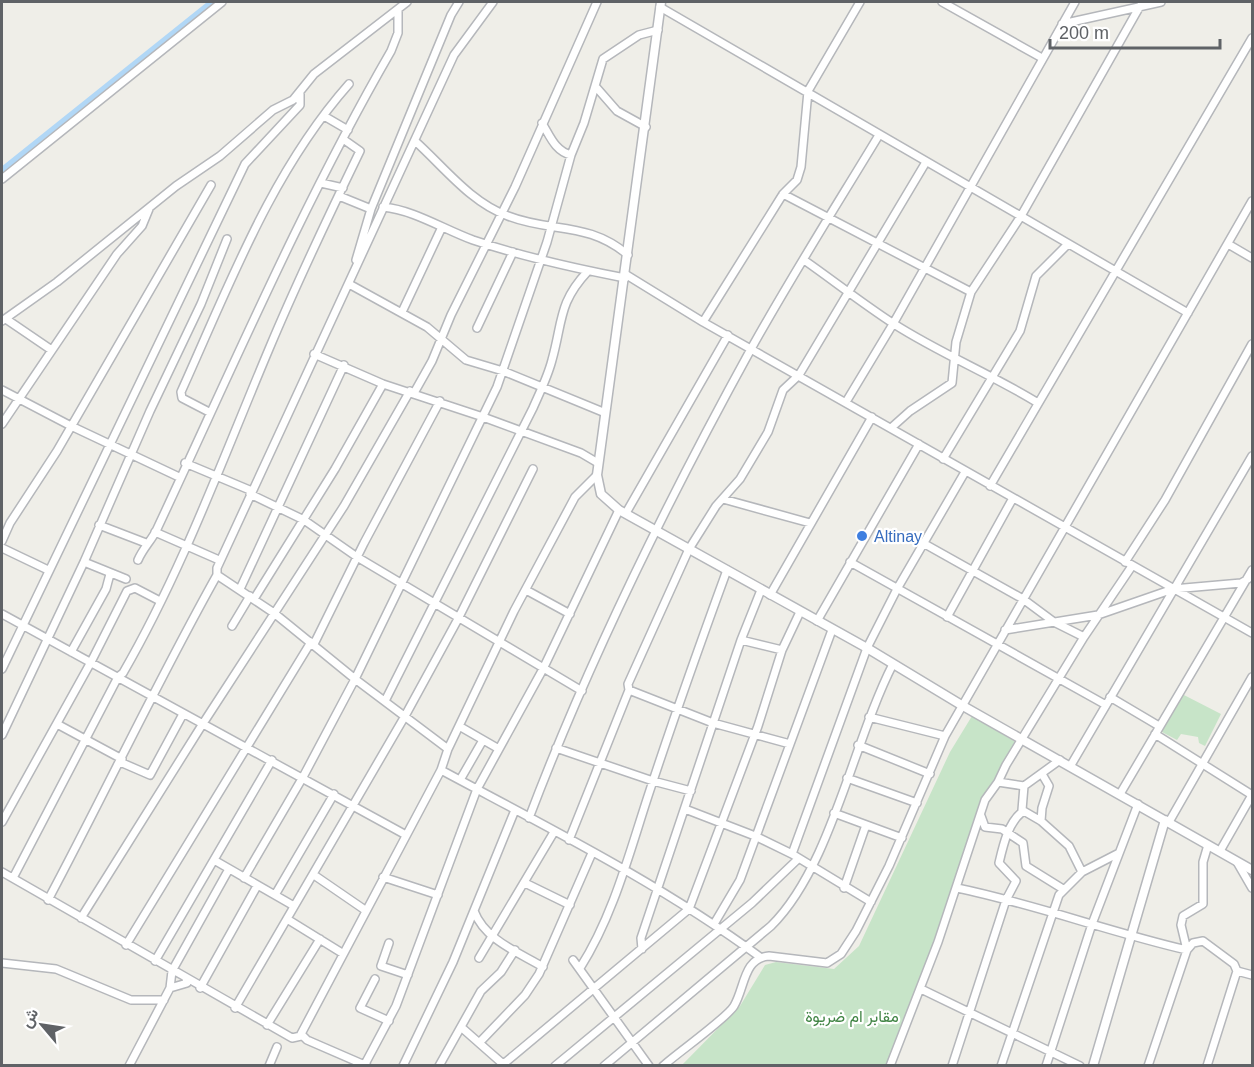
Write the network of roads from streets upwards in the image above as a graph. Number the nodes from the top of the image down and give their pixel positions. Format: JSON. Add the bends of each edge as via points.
{"nodes":[{"id":1,"x":222,"y":2,"type":"edge"},
{"id":2,"x":407,"y":2,"type":"edge"},
{"id":3,"x":459,"y":2,"type":"edge"},
{"id":4,"x":493,"y":2,"type":"edge"},
{"id":5,"x":597,"y":2,"type":"edge"},
{"id":6,"x":860,"y":2,"type":"edge"},
{"id":7,"x":942,"y":2,"type":"edge"},
{"id":8,"x":1075,"y":2,"type":"edge"},
{"id":9,"x":1161,"y":2,"type":"edge"},
{"id":10,"x":661,"y":4,"type":"edge"},
{"id":11,"x":1140,"y":6,"type":"junction"},
{"id":12,"x":398,"y":10,"type":"junction"},
{"id":13,"x":1062,"y":24,"type":"junction"},
{"id":14,"x":658,"y":30,"type":"junction"},
{"id":15,"x":1252,"y":38,"type":"edge"},
{"id":16,"x":1042,"y":58,"type":"junction"},
{"id":17,"x":350,"y":84,"type":"dead end"},
{"id":18,"x":596,"y":87,"type":"junction"},
{"id":19,"x":808,"y":91,"type":"junction"},
{"id":20,"x":300,"y":94,"type":"junction"},
{"id":21,"x":324,"y":116,"type":"junction"},
{"id":22,"x":542,"y":123,"type":"junction"},
{"id":23,"x":646,"y":128,"type":"junction"},
{"id":24,"x":348,"y":130,"type":"junction"},
{"id":25,"x":879,"y":135,"type":"junction"},
{"id":26,"x":343,"y":139,"type":"junction"},
{"id":27,"x":415,"y":141,"type":"junction"},
{"id":28,"x":571,"y":155,"type":"junction"},
{"id":29,"x":926,"y":162,"type":"junction"},
{"id":30,"x":2,"y":178,"type":"edge"},
{"id":31,"x":321,"y":183,"type":"junction"},
{"id":32,"x":211,"y":185,"type":"dead end"},
{"id":33,"x":969,"y":187,"type":"junction"},
{"id":34,"x":343,"y":188,"type":"junction"},
{"id":35,"x":783,"y":194,"type":"junction"},
{"id":36,"x":339,"y":196,"type":"junction"},
{"id":37,"x":1252,"y":201,"type":"edge"},
{"id":38,"x":383,"y":207,"type":"junction"},
{"id":39,"x":149,"y":209,"type":"junction"},
{"id":40,"x":371,"y":209,"type":"junction"},
{"id":41,"x":502,"y":214,"type":"junction"},
{"id":42,"x":1021,"y":216,"type":"junction"},
{"id":43,"x":830,"y":217,"type":"junction"},
{"id":44,"x":552,"y":225,"type":"junction"},
{"id":45,"x":442,"y":227,"type":"junction"},
{"id":46,"x":227,"y":239,"type":"dead end"},
{"id":47,"x":879,"y":243,"type":"junction"},
{"id":48,"x":488,"y":244,"type":"junction"},
{"id":49,"x":1068,"y":244,"type":"junction"},
{"id":50,"x":1228,"y":244,"type":"junction"},
{"id":51,"x":513,"y":252,"type":"junction"},
{"id":52,"x":628,"y":255,"type":"junction"},
{"id":53,"x":1252,"y":258,"type":"edge"},
{"id":54,"x":804,"y":260,"type":"junction"},
{"id":55,"x":541,"y":261,"type":"junction"},
{"id":56,"x":923,"y":267,"type":"junction"},
{"id":57,"x":354,"y":271,"type":"junction"},
{"id":58,"x":588,"y":271,"type":"junction"},
{"id":59,"x":1116,"y":271,"type":"junction"},
{"id":60,"x":625,"y":276,"type":"junction"},
{"id":61,"x":349,"y":284,"type":"junction"},
{"id":62,"x":849,"y":291,"type":"junction"},
{"id":63,"x":970,"y":292,"type":"junction"},
{"id":64,"x":402,"y":312,"type":"junction"},
{"id":65,"x":1188,"y":313,"type":"junction"},
{"id":66,"x":4,"y":320,"type":"edge"},
{"id":67,"x":703,"y":322,"type":"junction"},
{"id":68,"x":893,"y":324,"type":"junction"},
{"id":69,"x":477,"y":328,"type":"dead end"},
{"id":70,"x":728,"y":335,"type":"junction"},
{"id":71,"x":441,"y":338,"type":"junction"},
{"id":72,"x":1252,"y":344,"type":"edge"},
{"id":73,"x":752,"y":348,"type":"junction"},
{"id":74,"x":50,"y":349,"type":"junction"},
{"id":75,"x":314,"y":354,"type":"junction"},
{"id":76,"x":955,"y":359,"type":"junction"},
{"id":77,"x":344,"y":365,"type":"junction"},
{"id":78,"x":503,"y":371,"type":"junction"},
{"id":79,"x":799,"y":375,"type":"junction"},
{"id":80,"x":993,"y":375,"type":"junction"},
{"id":81,"x":383,"y":384,"type":"junction"},
{"id":82,"x":542,"y":387,"type":"junction"},
{"id":83,"x":2,"y":390,"type":"edge"},
{"id":84,"x":412,"y":392,"type":"junction"},
{"id":85,"x":16,"y":399,"type":"junction"},
{"id":86,"x":440,"y":401,"type":"junction"},
{"id":87,"x":846,"y":402,"type":"junction"},
{"id":88,"x":1038,"y":403,"type":"junction"},
{"id":89,"x":208,"y":412,"type":"junction"},
{"id":90,"x":603,"y":412,"type":"junction"},
{"id":91,"x":483,"y":417,"type":"junction"},
{"id":92,"x":872,"y":417,"type":"junction"},
{"id":93,"x":2,"y":424,"type":"edge"},
{"id":94,"x":71,"y":426,"type":"junction"},
{"id":95,"x":891,"y":428,"type":"junction"},
{"id":96,"x":518,"y":432,"type":"junction"},
{"id":97,"x":110,"y":444,"type":"junction"},
{"id":98,"x":919,"y":444,"type":"junction"},
{"id":99,"x":132,"y":453,"type":"junction"},
{"id":100,"x":1252,"y":456,"type":"edge"},
{"id":101,"x":943,"y":459,"type":"junction"},
{"id":102,"x":185,"y":463,"type":"junction"},
{"id":103,"x":598,"y":464,"type":"junction"},
{"id":104,"x":533,"y":470,"type":"dead end"},
{"id":105,"x":965,"y":472,"type":"junction"},
{"id":106,"x":217,"y":474,"type":"junction"},
{"id":107,"x":597,"y":476,"type":"junction"},
{"id":108,"x":179,"y":477,"type":"junction"},
{"id":109,"x":990,"y":486,"type":"junction"},
{"id":110,"x":251,"y":492,"type":"junction"},
{"id":111,"x":1013,"y":498,"type":"junction"},
{"id":112,"x":723,"y":499,"type":"junction"},
{"id":113,"x":279,"y":507,"type":"junction"},
{"id":114,"x":623,"y":511,"type":"junction"},
{"id":115,"x":303,"y":520,"type":"junction"},
{"id":116,"x":810,"y":523,"type":"junction"},
{"id":117,"x":99,"y":525,"type":"junction"},
{"id":118,"x":1064,"y":528,"type":"junction"},
{"id":119,"x":656,"y":529,"type":"junction"},
{"id":120,"x":155,"y":532,"type":"junction"},
{"id":121,"x":326,"y":534,"type":"junction"},
{"id":122,"x":2,"y":542,"type":"edge"},
{"id":123,"x":146,"y":543,"type":"junction"},
{"id":124,"x":923,"y":543,"type":"junction"},
{"id":125,"x":185,"y":547,"type":"junction"},
{"id":126,"x":2,"y":548,"type":"edge"},
{"id":127,"x":689,"y":549,"type":"junction"},
{"id":128,"x":357,"y":557,"type":"junction"},
{"id":129,"x":138,"y":560,"type":"dead end"},
{"id":130,"x":219,"y":560,"type":"junction"},
{"id":131,"x":84,"y":562,"type":"junction"},
{"id":132,"x":850,"y":562,"type":"junction"},
{"id":133,"x":1128,"y":564,"type":"junction"},
{"id":134,"x":48,"y":570,"type":"junction"},
{"id":135,"x":727,"y":570,"type":"junction"},
{"id":136,"x":973,"y":570,"type":"junction"},
{"id":137,"x":1252,"y":570,"type":"edge"},
{"id":138,"x":110,"y":574,"type":"junction"},
{"id":139,"x":217,"y":575,"type":"junction"},
{"id":140,"x":1250,"y":578,"type":"edge"},
{"id":141,"x":126,"y":579,"type":"dead end"},
{"id":142,"x":402,"y":584,"type":"junction"},
{"id":143,"x":240,"y":589,"type":"junction"},
{"id":144,"x":897,"y":589,"type":"junction"},
{"id":145,"x":1173,"y":589,"type":"junction"},
{"id":146,"x":526,"y":590,"type":"junction"},
{"id":147,"x":761,"y":590,"type":"junction"},
{"id":148,"x":770,"y":595,"type":"junction"},
{"id":149,"x":252,"y":597,"type":"junction"},
{"id":150,"x":1023,"y":599,"type":"junction"},
{"id":151,"x":160,"y":601,"type":"junction"},
{"id":152,"x":435,"y":605,"type":"junction"},
{"id":153,"x":800,"y":612,"type":"junction"},
{"id":154,"x":274,"y":613,"type":"junction"},
{"id":155,"x":2,"y":614,"type":"edge"},
{"id":156,"x":570,"y":614,"type":"junction"},
{"id":157,"x":1098,"y":615,"type":"junction"},
{"id":158,"x":947,"y":616,"type":"junction"},
{"id":159,"x":1225,"y":618,"type":"junction"},
{"id":160,"x":458,"y":619,"type":"junction"},
{"id":161,"x":817,"y":621,"type":"junction"},
{"id":162,"x":1054,"y":622,"type":"junction"},
{"id":163,"x":1252,"y":623,"type":"edge"},
{"id":164,"x":23,"y":624,"type":"junction"},
{"id":165,"x":232,"y":626,"type":"dead end"},
{"id":166,"x":832,"y":630,"type":"junction"},
{"id":167,"x":1005,"y":630,"type":"junction"},
{"id":168,"x":1250,"y":632,"type":"edge"},
{"id":169,"x":1084,"y":637,"type":"junction"},
{"id":170,"x":46,"y":639,"type":"junction"},
{"id":171,"x":741,"y":640,"type":"junction"},
{"id":172,"x":313,"y":643,"type":"junction"},
{"id":173,"x":499,"y":644,"type":"junction"},
{"id":174,"x":997,"y":645,"type":"junction"},
{"id":175,"x":867,"y":648,"type":"junction"},
{"id":176,"x":782,"y":650,"type":"junction"},
{"id":177,"x":70,"y":652,"type":"junction"},
{"id":178,"x":91,"y":662,"type":"junction"},
{"id":179,"x":893,"y":664,"type":"junction"},
{"id":180,"x":2,"y":669,"type":"edge"},
{"id":181,"x":543,"y":669,"type":"junction"},
{"id":182,"x":118,"y":677,"type":"junction"},
{"id":183,"x":1252,"y":677,"type":"edge"},
{"id":184,"x":355,"y":679,"type":"junction"},
{"id":185,"x":1060,"y":680,"type":"junction"},
{"id":186,"x":629,"y":690,"type":"junction"},
{"id":187,"x":582,"y":692,"type":"junction"},
{"id":188,"x":152,"y":697,"type":"junction"},
{"id":189,"x":1110,"y":697,"type":"junction"},
{"id":190,"x":385,"y":701,"type":"junction"},
{"id":191,"x":1106,"y":705,"type":"junction"},
{"id":192,"x":963,"y":706,"type":"junction"},
{"id":193,"x":676,"y":710,"type":"junction"},
{"id":194,"x":183,"y":714,"type":"junction"},
{"id":195,"x":405,"y":716,"type":"junction"},
{"id":196,"x":869,"y":717,"type":"junction"},
{"id":197,"x":713,"y":723,"type":"junction"},
{"id":198,"x":57,"y":724,"type":"junction"},
{"id":199,"x":202,"y":725,"type":"junction"},
{"id":200,"x":459,"y":726,"type":"junction"},
{"id":201,"x":1160,"y":726,"type":"junction"},
{"id":202,"x":1155,"y":734,"type":"junction"},
{"id":203,"x":2,"y":735,"type":"edge"},
{"id":204,"x":753,"y":735,"type":"junction"},
{"id":205,"x":945,"y":736,"type":"junction"},
{"id":206,"x":86,"y":740,"type":"junction"},
{"id":207,"x":483,"y":740,"type":"junction"},
{"id":208,"x":1023,"y":740,"type":"junction"},
{"id":209,"x":790,"y":744,"type":"junction"},
{"id":210,"x":858,"y":746,"type":"junction"},
{"id":211,"x":246,"y":747,"type":"junction"},
{"id":212,"x":556,"y":748,"type":"junction"},
{"id":213,"x":448,"y":749,"type":"junction"},
{"id":214,"x":499,"y":749,"type":"junction"},
{"id":215,"x":272,"y":760,"type":"junction"},
{"id":216,"x":1060,"y":760,"type":"junction"},
{"id":217,"x":121,"y":761,"type":"junction"},
{"id":218,"x":601,"y":763,"type":"junction"},
{"id":219,"x":1202,"y":764,"type":"junction"},
{"id":220,"x":1071,"y":765,"type":"junction"},
{"id":221,"x":441,"y":770,"type":"junction"},
{"id":222,"x":930,"y":774,"type":"junction"},
{"id":223,"x":1042,"y":774,"type":"junction"},
{"id":224,"x":303,"y":777,"type":"junction"},
{"id":225,"x":847,"y":778,"type":"junction"},
{"id":226,"x":460,"y":780,"type":"junction"},
{"id":227,"x":653,"y":781,"type":"junction"},
{"id":228,"x":999,"y":782,"type":"junction"},
{"id":229,"x":1024,"y":786,"type":"junction"},
{"id":230,"x":477,"y":789,"type":"junction"},
{"id":231,"x":691,"y":791,"type":"junction"},
{"id":232,"x":334,"y":794,"type":"junction"},
{"id":233,"x":1120,"y":794,"type":"junction"},
{"id":234,"x":1252,"y":795,"type":"edge"},
{"id":235,"x":917,"y":803,"type":"junction"},
{"id":236,"x":1138,"y":804,"type":"junction"},
{"id":237,"x":355,"y":805,"type":"junction"},
{"id":238,"x":685,"y":809,"type":"junction"},
{"id":239,"x":514,"y":810,"type":"junction"},
{"id":240,"x":981,"y":811,"type":"junction"},
{"id":241,"x":1022,"y":812,"type":"junction"},
{"id":242,"x":834,"y":813,"type":"junction"},
{"id":243,"x":529,"y":818,"type":"junction"},
{"id":244,"x":1041,"y":821,"type":"junction"},
{"id":245,"x":1167,"y":821,"type":"junction"},
{"id":246,"x":2,"y":822,"type":"edge"},
{"id":247,"x":722,"y":823,"type":"junction"},
{"id":248,"x":866,"y":825,"type":"junction"},
{"id":249,"x":554,"y":832,"type":"junction"},
{"id":250,"x":1008,"y":834,"type":"junction"},
{"id":251,"x":406,"y":835,"type":"junction"},
{"id":252,"x":755,"y":836,"type":"junction"},
{"id":253,"x":902,"y":838,"type":"junction"},
{"id":254,"x":568,"y":840,"type":"junction"},
{"id":255,"x":1208,"y":845,"type":"junction"},
{"id":256,"x":1220,"y":851,"type":"junction"},
{"id":257,"x":592,"y":853,"type":"junction"},
{"id":258,"x":1117,"y":853,"type":"junction"},
{"id":259,"x":795,"y":857,"type":"junction"},
{"id":260,"x":214,"y":860,"type":"junction"},
{"id":261,"x":1237,"y":862,"type":"junction"},
{"id":262,"x":811,"y":867,"type":"junction"},
{"id":263,"x":229,"y":869,"type":"junction"},
{"id":264,"x":624,"y":869,"type":"junction"},
{"id":265,"x":1252,"y":870,"type":"edge"},
{"id":266,"x":2,"y":872,"type":"edge"},
{"id":267,"x":1082,"y":872,"type":"junction"},
{"id":268,"x":314,"y":875,"type":"junction"},
{"id":269,"x":383,"y":877,"type":"junction"},
{"id":270,"x":13,"y":878,"type":"junction"},
{"id":271,"x":244,"y":878,"type":"junction"},
{"id":272,"x":525,"y":884,"type":"junction"},
{"id":273,"x":257,"y":886,"type":"junction"},
{"id":274,"x":844,"y":888,"type":"junction"},
{"id":275,"x":957,"y":888,"type":"junction"},
{"id":276,"x":1252,"y":888,"type":"edge"},
{"id":277,"x":1063,"y":889,"type":"junction"},
{"id":278,"x":658,"y":891,"type":"junction"},
{"id":279,"x":275,"y":895,"type":"junction"},
{"id":280,"x":438,"y":895,"type":"junction"},
{"id":281,"x":48,"y":900,"type":"junction"},
{"id":282,"x":1006,"y":900,"type":"junction"},
{"id":283,"x":871,"y":902,"type":"junction"},
{"id":284,"x":570,"y":905,"type":"junction"},
{"id":285,"x":294,"y":906,"type":"junction"},
{"id":286,"x":689,"y":909,"type":"junction"},
{"id":287,"x":365,"y":910,"type":"junction"},
{"id":288,"x":474,"y":911,"type":"junction"},
{"id":289,"x":1052,"y":911,"type":"junction"},
{"id":290,"x":81,"y":918,"type":"junction"},
{"id":291,"x":287,"y":919,"type":"junction"},
{"id":292,"x":1092,"y":924,"type":"junction"},
{"id":293,"x":717,"y":926,"type":"junction"},
{"id":294,"x":1129,"y":936,"type":"junction"},
{"id":295,"x":493,"y":938,"type":"junction"},
{"id":296,"x":320,"y":939,"type":"junction"},
{"id":297,"x":389,"y":943,"type":"dead end"},
{"id":298,"x":126,"y":945,"type":"junction"},
{"id":299,"x":746,"y":947,"type":"junction"},
{"id":300,"x":642,"y":949,"type":"junction"},
{"id":301,"x":515,"y":950,"type":"junction"},
{"id":302,"x":1187,"y":950,"type":"junction"},
{"id":303,"x":342,"y":952,"type":"junction"},
{"id":304,"x":760,"y":957,"type":"junction"},
{"id":305,"x":479,"y":958,"type":"dead end"},
{"id":306,"x":573,"y":960,"type":"dead end"},
{"id":307,"x":155,"y":962,"type":"junction"},
{"id":308,"x":2,"y":963,"type":"edge"},
{"id":309,"x":543,"y":967,"type":"junction"},
{"id":310,"x":580,"y":968,"type":"junction"},
{"id":311,"x":172,"y":971,"type":"junction"},
{"id":312,"x":1237,"y":971,"type":"junction"},
{"id":313,"x":408,"y":975,"type":"junction"},
{"id":314,"x":1252,"y":975,"type":"edge"},
{"id":315,"x":186,"y":979,"type":"junction"},
{"id":316,"x":375,"y":979,"type":"dead end"},
{"id":317,"x":170,"y":988,"type":"junction"},
{"id":318,"x":201,"y":988,"type":"junction"},
{"id":319,"x":595,"y":988,"type":"junction"},
{"id":320,"x":921,"y":989,"type":"junction"},
{"id":321,"x":164,"y":1000,"type":"junction"},
{"id":322,"x":235,"y":1008,"type":"junction"},
{"id":323,"x":970,"y":1013,"type":"junction"},
{"id":324,"x":614,"y":1015,"type":"junction"},
{"id":325,"x":389,"y":1021,"type":"junction"},
{"id":326,"x":267,"y":1025,"type":"junction"},
{"id":327,"x":461,"y":1027,"type":"junction"},
{"id":328,"x":1012,"y":1034,"type":"junction"},
{"id":329,"x":301,"y":1036,"type":"junction"},
{"id":330,"x":632,"y":1041,"type":"junction"},
{"id":331,"x":479,"y":1043,"type":"junction"},
{"id":332,"x":277,"y":1047,"type":"dead end"},
{"id":333,"x":1051,"y":1050,"type":"junction"},
{"id":334,"x":129,"y":1065,"type":"edge"},
{"id":335,"x":269,"y":1065,"type":"edge"},
{"id":336,"x":366,"y":1065,"type":"edge"},
{"id":337,"x":403,"y":1065,"type":"edge"},
{"id":338,"x":439,"y":1065,"type":"edge"},
{"id":339,"x":502,"y":1065,"type":"edge"},
{"id":340,"x":555,"y":1065,"type":"edge"},
{"id":341,"x":604,"y":1065,"type":"edge"},
{"id":342,"x":649,"y":1065,"type":"edge"},
{"id":343,"x":663,"y":1065,"type":"edge"},
{"id":344,"x":890,"y":1065,"type":"edge"},
{"id":345,"x":952,"y":1065,"type":"edge"},
{"id":346,"x":1001,"y":1065,"type":"edge"},
{"id":347,"x":1046,"y":1065,"type":"edge"},
{"id":348,"x":1080,"y":1065,"type":"edge"},
{"id":349,"x":1093,"y":1065,"type":"edge"},
{"id":350,"x":1148,"y":1065,"type":"edge"},
{"id":351,"x":1207,"y":1065,"type":"edge"}],
"edges":[{"from":1,"to":30,"type":"street"},
{"from":2,"to":12,"type":"street"},
{"from":3,"to":40,"type":"street"},
{"from":4,"to":27,"type":"street","via":[[454,55]]},
{"from":5,"to":22,"type":"street"},
{"from":6,"to":19,"type":"street"},
{"from":7,"to":16,"type":"street"},
{"from":8,"to":13,"type":"street"},
{"from":9,"to":11,"type":"street"},
{"from":10,"to":14,"type":"street"},
{"from":10,"to":19,"type":"street"},
{"from":11,"to":13,"type":"street"},
{"from":11,"to":42,"type":"street"},
{"from":12,"to":20,"type":"street","via":[[314,74]]},
{"from":12,"to":24,"type":"street","via":[[398,33],[391,51]]},
{"from":13,"to":16,"type":"street"},
{"from":14,"to":18,"type":"street","via":[[639,35],[607,55]]},
{"from":14,"to":23,"type":"street"},
{"from":15,"to":59,"type":"street"},
{"from":16,"to":33,"type":"street"},
{"from":17,"to":21,"type":"street"},
{"from":18,"to":23,"type":"street","via":[[617,111]]},
{"from":18,"to":28,"type":"street"},
{"from":19,"to":25,"type":"street"},
{"from":19,"to":35,"type":"street","via":[[801,167],[797,180]]},
{"from":20,"to":39,"type":"street","via":[[273,110]]},
{"from":20,"to":97,"type":"street","via":[[300,105],[245,164]]},
{"from":21,"to":24,"type":"street"},
{"from":21,"to":89,"type":"street","via":[[242,253],[181,392],[182,398]]},
{"from":22,"to":28,"type":"street","via":[[555,145]]},
{"from":22,"to":41,"type":"street"},
{"from":23,"to":52,"type":"street"},
{"from":24,"to":26,"type":"street"},
{"from":25,"to":29,"type":"street"},
{"from":25,"to":43,"type":"street"},
{"from":26,"to":31,"type":"street"},
{"from":26,"to":34,"type":"street","via":[[360,151]]},
{"from":27,"to":38,"type":"street"},
{"from":27,"to":41,"type":"street","via":[[446,173]]},
{"from":28,"to":44,"type":"street"},
{"from":29,"to":33,"type":"street"},
{"from":29,"to":47,"type":"street"},
{"from":31,"to":34,"type":"street"},
{"from":31,"to":89,"type":"street"},
{"from":32,"to":94,"type":"street"},
{"from":33,"to":42,"type":"street"},
{"from":33,"to":56,"type":"street"},
{"from":34,"to":36,"type":"street"},
{"from":35,"to":43,"type":"street"},
{"from":35,"to":67,"type":"street"},
{"from":36,"to":40,"type":"street"},
{"from":36,"to":106,"type":"street","via":[[289,302]]},
{"from":37,"to":50,"type":"street"},
{"from":38,"to":45,"type":"street","via":[[401,209]]},
{"from":38,"to":57,"type":"street"},
{"from":39,"to":66,"type":"street"},
{"from":39,"to":74,"type":"street","via":[[142,226],[117,254]]},
{"from":40,"to":57,"type":"street"},
{"from":41,"to":44,"type":"street"},
{"from":41,"to":48,"type":"street"},
{"from":42,"to":49,"type":"street"},
{"from":42,"to":63,"type":"street"},
{"from":43,"to":47,"type":"street"},
{"from":43,"to":54,"type":"street"},
{"from":44,"to":52,"type":"street","via":[[578,228],[614,243]]},
{"from":44,"to":55,"type":"street"},
{"from":45,"to":48,"type":"street"},
{"from":45,"to":64,"type":"street"},
{"from":46,"to":99,"type":"street"},
{"from":47,"to":56,"type":"street"},
{"from":47,"to":62,"type":"street"},
{"from":48,"to":51,"type":"street"},
{"from":48,"to":71,"type":"street"},
{"from":49,"to":59,"type":"street"},
{"from":49,"to":80,"type":"street","via":[[1036,276],[1020,331]]},
{"from":50,"to":53,"type":"street"},
{"from":50,"to":65,"type":"street"},
{"from":51,"to":55,"type":"street"},
{"from":51,"to":69,"type":"street"},
{"from":52,"to":60,"type":"street"},
{"from":54,"to":62,"type":"street"},
{"from":54,"to":73,"type":"street"},
{"from":55,"to":58,"type":"street"},
{"from":55,"to":78,"type":"street"},
{"from":56,"to":63,"type":"street"},
{"from":56,"to":68,"type":"street"},
{"from":57,"to":61,"type":"street"},
{"from":58,"to":60,"type":"street"},
{"from":58,"to":82,"type":"street","via":[[562,308],[552,361]]},
{"from":59,"to":65,"type":"street"},
{"from":59,"to":88,"type":"street"},
{"from":60,"to":67,"type":"street"},
{"from":60,"to":90,"type":"street"},
{"from":61,"to":64,"type":"street"},
{"from":61,"to":75,"type":"street"},
{"from":62,"to":68,"type":"street"},
{"from":62,"to":79,"type":"street"},
{"from":63,"to":76,"type":"street"},
{"from":64,"to":71,"type":"street"},
{"from":65,"to":118,"type":"street"},
{"from":66,"to":74,"type":"street"},
{"from":67,"to":70,"type":"street"},
{"from":68,"to":76,"type":"street"},
{"from":68,"to":87,"type":"street"},
{"from":70,"to":73,"type":"street"},
{"from":70,"to":114,"type":"street"},
{"from":71,"to":78,"type":"street","via":[[466,360]]},
{"from":71,"to":84,"type":"street"},
{"from":72,"to":133,"type":"street"},
{"from":73,"to":79,"type":"street"},
{"from":73,"to":119,"type":"street"},
{"from":74,"to":85,"type":"street"},
{"from":75,"to":77,"type":"street"},
{"from":75,"to":110,"type":"street"},
{"from":76,"to":80,"type":"street"},
{"from":76,"to":95,"type":"street","via":[[952,382]]},
{"from":77,"to":81,"type":"street"},
{"from":77,"to":113,"type":"street"},
{"from":78,"to":82,"type":"street"},
{"from":78,"to":91,"type":"street"},
{"from":79,"to":87,"type":"street"},
{"from":79,"to":112,"type":"street","via":[[785,386],[768,432]]},
{"from":80,"to":88,"type":"street"},
{"from":80,"to":101,"type":"street"},
{"from":81,"to":84,"type":"street"},
{"from":81,"to":115,"type":"street"},
{"from":82,"to":90,"type":"street"},
{"from":82,"to":96,"type":"street"},
{"from":83,"to":85,"type":"street"},
{"from":84,"to":86,"type":"street"},
{"from":84,"to":121,"type":"street"},
{"from":85,"to":93,"type":"street"},
{"from":85,"to":94,"type":"street"},
{"from":86,"to":91,"type":"street"},
{"from":86,"to":128,"type":"street"},
{"from":87,"to":92,"type":"street"},
{"from":88,"to":109,"type":"street"},
{"from":89,"to":102,"type":"street"},
{"from":90,"to":103,"type":"street"},
{"from":91,"to":96,"type":"street"},
{"from":91,"to":142,"type":"street"},
{"from":92,"to":95,"type":"street"},
{"from":92,"to":116,"type":"street"},
{"from":94,"to":97,"type":"street"},
{"from":94,"to":122,"type":"street"},
{"from":95,"to":98,"type":"street"},
{"from":96,"to":103,"type":"street","via":[[581,453]]},
{"from":96,"to":152,"type":"street"},
{"from":97,"to":99,"type":"street"},
{"from":97,"to":134,"type":"street"},
{"from":98,"to":101,"type":"street"},
{"from":98,"to":132,"type":"street"},
{"from":99,"to":108,"type":"street"},
{"from":99,"to":117,"type":"street"},
{"from":100,"to":145,"type":"street"},
{"from":101,"to":105,"type":"street"},
{"from":102,"to":106,"type":"street"},
{"from":102,"to":108,"type":"street"},
{"from":103,"to":107,"type":"street"},
{"from":104,"to":160,"type":"street"},
{"from":105,"to":109,"type":"street"},
{"from":105,"to":124,"type":"street"},
{"from":106,"to":110,"type":"street"},
{"from":106,"to":125,"type":"street"},
{"from":107,"to":114,"type":"street","via":[[602,494]]},
{"from":107,"to":146,"type":"street","via":[[575,497]]},
{"from":108,"to":120,"type":"street"},
{"from":109,"to":111,"type":"street"},
{"from":110,"to":113,"type":"street"},
{"from":110,"to":130,"type":"street"},
{"from":111,"to":118,"type":"street"},
{"from":111,"to":136,"type":"street"},
{"from":112,"to":116,"type":"street"},
{"from":112,"to":127,"type":"street"},
{"from":113,"to":115,"type":"street"},
{"from":113,"to":143,"type":"street"},
{"from":114,"to":119,"type":"street"},
{"from":114,"to":156,"type":"street"},
{"from":115,"to":121,"type":"street"},
{"from":115,"to":149,"type":"street"},
{"from":116,"to":148,"type":"street"},
{"from":117,"to":123,"type":"street"},
{"from":117,"to":131,"type":"street"},
{"from":118,"to":133,"type":"street"},
{"from":118,"to":150,"type":"street"},
{"from":119,"to":127,"type":"street"},
{"from":119,"to":187,"type":"street"},
{"from":120,"to":123,"type":"street"},
{"from":120,"to":125,"type":"street"},
{"from":121,"to":128,"type":"street"},
{"from":121,"to":154,"type":"street"},
{"from":123,"to":129,"type":"street"},
{"from":124,"to":136,"type":"street"},
{"from":124,"to":144,"type":"street"},
{"from":125,"to":130,"type":"street"},
{"from":125,"to":151,"type":"street"},
{"from":126,"to":134,"type":"street"},
{"from":127,"to":135,"type":"street"},
{"from":127,"to":186,"type":"street"},
{"from":128,"to":142,"type":"street"},
{"from":128,"to":172,"type":"street"},
{"from":130,"to":139,"type":"street"},
{"from":131,"to":138,"type":"street"},
{"from":131,"to":170,"type":"street"},
{"from":132,"to":144,"type":"street"},
{"from":132,"to":161,"type":"street"},
{"from":133,"to":145,"type":"street"},
{"from":133,"to":157,"type":"street"},
{"from":134,"to":164,"type":"street"},
{"from":135,"to":147,"type":"street"},
{"from":135,"to":193,"type":"street"},
{"from":136,"to":150,"type":"street"},
{"from":136,"to":158,"type":"street"},
{"from":137,"to":140,"type":"street"},
{"from":138,"to":141,"type":"street"},
{"from":138,"to":177,"type":"street","via":[[106,589]]},
{"from":139,"to":143,"type":"street"},
{"from":139,"to":188,"type":"street"},
{"from":140,"to":145,"type":"street"},
{"from":140,"to":159,"type":"street"},
{"from":142,"to":152,"type":"street"},
{"from":142,"to":184,"type":"street"},
{"from":143,"to":149,"type":"street"},
{"from":144,"to":158,"type":"street"},
{"from":144,"to":175,"type":"street"},
{"from":145,"to":157,"type":"street"},
{"from":145,"to":159,"type":"street"},
{"from":145,"to":189,"type":"street"},
{"from":146,"to":156,"type":"street"},
{"from":146,"to":173,"type":"street"},
{"from":147,"to":148,"type":"street"},
{"from":147,"to":171,"type":"street"},
{"from":148,"to":153,"type":"street"},
{"from":149,"to":154,"type":"street"},
{"from":149,"to":165,"type":"street"},
{"from":150,"to":162,"type":"street"},
{"from":150,"to":167,"type":"street"},
{"from":151,"to":178,"type":"street","via":[[135,588],[129,589]]},
{"from":151,"to":182,"type":"street","via":[[144,637]]},
{"from":152,"to":160,"type":"street"},
{"from":152,"to":190,"type":"street"},
{"from":153,"to":161,"type":"street"},
{"from":153,"to":176,"type":"street"},
{"from":154,"to":172,"type":"street"},
{"from":154,"to":199,"type":"street"},
{"from":155,"to":164,"type":"street"},
{"from":156,"to":181,"type":"street"},
{"from":157,"to":162,"type":"street"},
{"from":157,"to":169,"type":"street"},
{"from":158,"to":174,"type":"street"},
{"from":159,"to":168,"type":"street"},
{"from":159,"to":201,"type":"street"},
{"from":160,"to":173,"type":"street"},
{"from":160,"to":195,"type":"street"},
{"from":161,"to":166,"type":"street"},
{"from":162,"to":167,"type":"street"},
{"from":162,"to":169,"type":"street"},
{"from":163,"to":168,"type":"street"},
{"from":164,"to":170,"type":"street"},
{"from":164,"to":180,"type":"street"},
{"from":166,"to":175,"type":"street"},
{"from":166,"to":209,"type":"street"},
{"from":167,"to":174,"type":"street"},
{"from":169,"to":185,"type":"street"},
{"from":170,"to":177,"type":"street"},
{"from":170,"to":203,"type":"street"},
{"from":171,"to":176,"type":"street"},
{"from":171,"to":197,"type":"street"},
{"from":172,"to":184,"type":"street"},
{"from":172,"to":211,"type":"street"},
{"from":173,"to":181,"type":"street"},
{"from":173,"to":200,"type":"street"},
{"from":174,"to":185,"type":"street"},
{"from":174,"to":192,"type":"street"},
{"from":175,"to":179,"type":"street"},
{"from":175,"to":259,"type":"street"},
{"from":176,"to":204,"type":"street"},
{"from":177,"to":178,"type":"street"},
{"from":178,"to":182,"type":"street"},
{"from":178,"to":198,"type":"street"},
{"from":179,"to":192,"type":"street"},
{"from":179,"to":196,"type":"street"},
{"from":181,"to":187,"type":"street"},
{"from":181,"to":214,"type":"street"},
{"from":182,"to":188,"type":"street"},
{"from":182,"to":206,"type":"street"},
{"from":183,"to":219,"type":"street"},
{"from":184,"to":190,"type":"street"},
{"from":184,"to":224,"type":"street"},
{"from":185,"to":191,"type":"street"},
{"from":185,"to":208,"type":"street"},
{"from":186,"to":193,"type":"street"},
{"from":186,"to":218,"type":"street"},
{"from":187,"to":212,"type":"street"},
{"from":188,"to":194,"type":"street"},
{"from":188,"to":217,"type":"street"},
{"from":189,"to":191,"type":"street"},
{"from":189,"to":201,"type":"street"},
{"from":190,"to":195,"type":"street"},
{"from":191,"to":220,"type":"street"},
{"from":192,"to":205,"type":"street"},
{"from":192,"to":208,"type":"street"},
{"from":193,"to":197,"type":"street"},
{"from":193,"to":227,"type":"street"},
{"from":194,"to":199,"type":"street"},
{"from":194,"to":217,"type":"street","via":[[150,775]]},
{"from":195,"to":213,"type":"street"},
{"from":195,"to":237,"type":"street"},
{"from":196,"to":205,"type":"street"},
{"from":196,"to":210,"type":"street"},
{"from":197,"to":204,"type":"street"},
{"from":197,"to":231,"type":"street"},
{"from":198,"to":206,"type":"street"},
{"from":198,"to":246,"type":"street"},
{"from":199,"to":211,"type":"street"},
{"from":199,"to":290,"type":"street"},
{"from":200,"to":207,"type":"street"},
{"from":200,"to":213,"type":"street"},
{"from":201,"to":202,"type":"street"},
{"from":202,"to":219,"type":"street"},
{"from":202,"to":233,"type":"street"},
{"from":204,"to":209,"type":"street"},
{"from":204,"to":247,"type":"street"},
{"from":205,"to":222,"type":"street"},
{"from":206,"to":217,"type":"street"},
{"from":206,"to":270,"type":"street"},
{"from":207,"to":214,"type":"street"},
{"from":207,"to":226,"type":"street"},
{"from":208,"to":216,"type":"street"},
{"from":208,"to":228,"type":"street"},
{"from":209,"to":252,"type":"street"},
{"from":210,"to":222,"type":"street"},
{"from":210,"to":225,"type":"street"},
{"from":211,"to":215,"type":"street"},
{"from":211,"to":298,"type":"street"},
{"from":212,"to":218,"type":"street"},
{"from":212,"to":243,"type":"street"},
{"from":213,"to":221,"type":"street"},
{"from":214,"to":230,"type":"street"},
{"from":215,"to":224,"type":"street"},
{"from":215,"to":260,"type":"street"},
{"from":216,"to":220,"type":"street"},
{"from":216,"to":223,"type":"street"},
{"from":217,"to":281,"type":"street"},
{"from":218,"to":227,"type":"street"},
{"from":218,"to":254,"type":"street"},
{"from":219,"to":234,"type":"street"},
{"from":219,"to":245,"type":"street"},
{"from":220,"to":233,"type":"street"},
{"from":221,"to":226,"type":"street"},
{"from":221,"to":251,"type":"street"},
{"from":222,"to":235,"type":"street"},
{"from":223,"to":229,"type":"street"},
{"from":223,"to":244,"type":"street","via":[[1049,786]]},
{"from":224,"to":232,"type":"street"},
{"from":224,"to":271,"type":"street"},
{"from":225,"to":235,"type":"street"},
{"from":225,"to":242,"type":"street"},
{"from":226,"to":230,"type":"street"},
{"from":227,"to":231,"type":"street"},
{"from":227,"to":264,"type":"street"},
{"from":228,"to":229,"type":"street"},
{"from":228,"to":240,"type":"street"},
{"from":229,"to":241,"type":"street"},
{"from":230,"to":239,"type":"street"},
{"from":230,"to":280,"type":"street"},
{"from":231,"to":238,"type":"street"},
{"from":232,"to":237,"type":"street"},
{"from":232,"to":279,"type":"street"},
{"from":233,"to":236,"type":"street"},
{"from":234,"to":256,"type":"street"},
{"from":235,"to":253,"type":"street"},
{"from":236,"to":245,"type":"street"},
{"from":236,"to":258,"type":"street"},
{"from":237,"to":251,"type":"street"},
{"from":237,"to":268,"type":"street"},
{"from":238,"to":247,"type":"street"},
{"from":238,"to":278,"type":"street"},
{"from":239,"to":243,"type":"street"},
{"from":239,"to":288,"type":"street"},
{"from":240,"to":250,"type":"street","via":[[981,822],[986,827]]},
{"from":240,"to":275,"type":"street"},
{"from":241,"to":244,"type":"street"},
{"from":241,"to":250,"type":"street"},
{"from":242,"to":248,"type":"street"},
{"from":242,"to":262,"type":"street"},
{"from":243,"to":249,"type":"street"},
{"from":244,"to":267,"type":"street","via":[[1072,850]]},
{"from":245,"to":255,"type":"street"},
{"from":245,"to":294,"type":"street"},
{"from":247,"to":252,"type":"street"},
{"from":247,"to":286,"type":"street"},
{"from":248,"to":253,"type":"street"},
{"from":248,"to":274,"type":"street"},
{"from":249,"to":254,"type":"street"},
{"from":249,"to":272,"type":"street"},
{"from":250,"to":277,"type":"street","via":[[1024,844],[1026,866]]},
{"from":250,"to":282,"type":"street","via":[[999,863],[1016,881]]},
{"from":251,"to":269,"type":"street"},
{"from":252,"to":259,"type":"street"},
{"from":252,"to":293,"type":"street","via":[[739,883]]},
{"from":253,"to":283,"type":"street"},
{"from":254,"to":257,"type":"street"},
{"from":255,"to":256,"type":"street"},
{"from":255,"to":302,"type":"street","via":[[1203,862],[1203,904],[1183,916],[1181,925]]},
{"from":256,"to":261,"type":"street"},
{"from":257,"to":264,"type":"street"},
{"from":257,"to":284,"type":"street"},
{"from":258,"to":267,"type":"street"},
{"from":258,"to":292,"type":"street"},
{"from":259,"to":262,"type":"street"},
{"from":259,"to":293,"type":"street","via":[[752,903]]},
{"from":260,"to":263,"type":"street"},
{"from":260,"to":307,"type":"street"},
{"from":261,"to":265,"type":"street"},
{"from":261,"to":276,"type":"street"},
{"from":262,"to":274,"type":"street"},
{"from":262,"to":299,"type":"street","via":[[795,901]]},
{"from":263,"to":271,"type":"street"},
{"from":263,"to":311,"type":"street"},
{"from":264,"to":278,"type":"street"},
{"from":264,"to":310,"type":"street","via":[[594,946]]},
{"from":266,"to":270,"type":"street"},
{"from":267,"to":277,"type":"street"},
{"from":268,"to":285,"type":"street"},
{"from":268,"to":287,"type":"street"},
{"from":269,"to":280,"type":"street"},
{"from":269,"to":287,"type":"street"},
{"from":270,"to":281,"type":"street"},
{"from":271,"to":273,"type":"street"},
{"from":272,"to":284,"type":"street"},
{"from":272,"to":295,"type":"street"},
{"from":273,"to":279,"type":"street"},
{"from":273,"to":318,"type":"street"},
{"from":274,"to":283,"type":"street"},
{"from":275,"to":282,"type":"street"},
{"from":275,"to":320,"type":"street"},
{"from":277,"to":289,"type":"street"},
{"from":278,"to":286,"type":"street"},
{"from":278,"to":300,"type":"street","via":[[640,938]]},
{"from":279,"to":285,"type":"street"},
{"from":280,"to":313,"type":"street"},
{"from":281,"to":290,"type":"street"},
{"from":282,"to":289,"type":"street"},
{"from":282,"to":323,"type":"street"},
{"from":283,"to":304,"type":"street","via":[[844,951],[832,962]]},
{"from":284,"to":309,"type":"street"},
{"from":285,"to":291,"type":"street"},
{"from":286,"to":293,"type":"street"},
{"from":286,"to":300,"type":"street"},
{"from":287,"to":303,"type":"street"},
{"from":288,"to":295,"type":"street","via":[[477,921]]},
{"from":288,"to":337,"type":"street"},
{"from":289,"to":292,"type":"street"},
{"from":289,"to":328,"type":"street"},
{"from":290,"to":298,"type":"street"},
{"from":291,"to":296,"type":"street"},
{"from":291,"to":322,"type":"street"},
{"from":292,"to":294,"type":"street"},
{"from":292,"to":333,"type":"street"},
{"from":293,"to":299,"type":"street"},
{"from":293,"to":324,"type":"street"},
{"from":294,"to":302,"type":"street"},
{"from":294,"to":349,"type":"street"},
{"from":295,"to":301,"type":"street"},
{"from":295,"to":305,"type":"street"},
{"from":296,"to":303,"type":"street"},
{"from":296,"to":326,"type":"street"},
{"from":297,"to":313,"type":"street","via":[[381,966]]},
{"from":298,"to":307,"type":"street"},
{"from":299,"to":304,"type":"street"},
{"from":299,"to":330,"type":"street"},
{"from":300,"to":319,"type":"street"},
{"from":301,"to":309,"type":"street"},
{"from":301,"to":327,"type":"street","via":[[501,972],[481,991]]},
{"from":302,"to":312,"type":"street","via":[[1192,943],[1203,941],[1234,964]]},
{"from":302,"to":350,"type":"street"},
{"from":303,"to":329,"type":"street"},
{"from":304,"to":343,"type":"street","via":[[747,970],[732,1009]]},
{"from":306,"to":310,"type":"street"},
{"from":307,"to":311,"type":"street"},
{"from":308,"to":321,"type":"street","via":[[56,969],[130,1000]]},
{"from":309,"to":331,"type":"street","via":[[525,995]]},
{"from":310,"to":319,"type":"street"},
{"from":311,"to":315,"type":"street"},
{"from":311,"to":317,"type":"street"},
{"from":312,"to":314,"type":"street"},
{"from":312,"to":351,"type":"street"},
{"from":313,"to":325,"type":"street"},
{"from":315,"to":317,"type":"street","via":[[186,983]]},
{"from":315,"to":318,"type":"street"},
{"from":316,"to":325,"type":"street","via":[[360,1008]]},
{"from":317,"to":321,"type":"street"},
{"from":318,"to":322,"type":"street"},
{"from":319,"to":324,"type":"street"},
{"from":319,"to":339,"type":"street"},
{"from":320,"to":323,"type":"street"},
{"from":320,"to":344,"type":"street"},
{"from":321,"to":334,"type":"street"},
{"from":322,"to":326,"type":"street"},
{"from":323,"to":328,"type":"street"},
{"from":323,"to":345,"type":"street"},
{"from":324,"to":330,"type":"street"},
{"from":324,"to":340,"type":"street"},
{"from":325,"to":336,"type":"street"},
{"from":326,"to":329,"type":"street","via":[[292,1038]]},
{"from":327,"to":331,"type":"street"},
{"from":327,"to":338,"type":"street"},
{"from":328,"to":333,"type":"street"},
{"from":328,"to":346,"type":"street"},
{"from":329,"to":336,"type":"street"},
{"from":330,"to":341,"type":"street"},
{"from":330,"to":342,"type":"street"},
{"from":331,"to":339,"type":"street"},
{"from":332,"to":335,"type":"street"},
{"from":333,"to":347,"type":"street"},
{"from":333,"to":348,"type":"street"}]}
